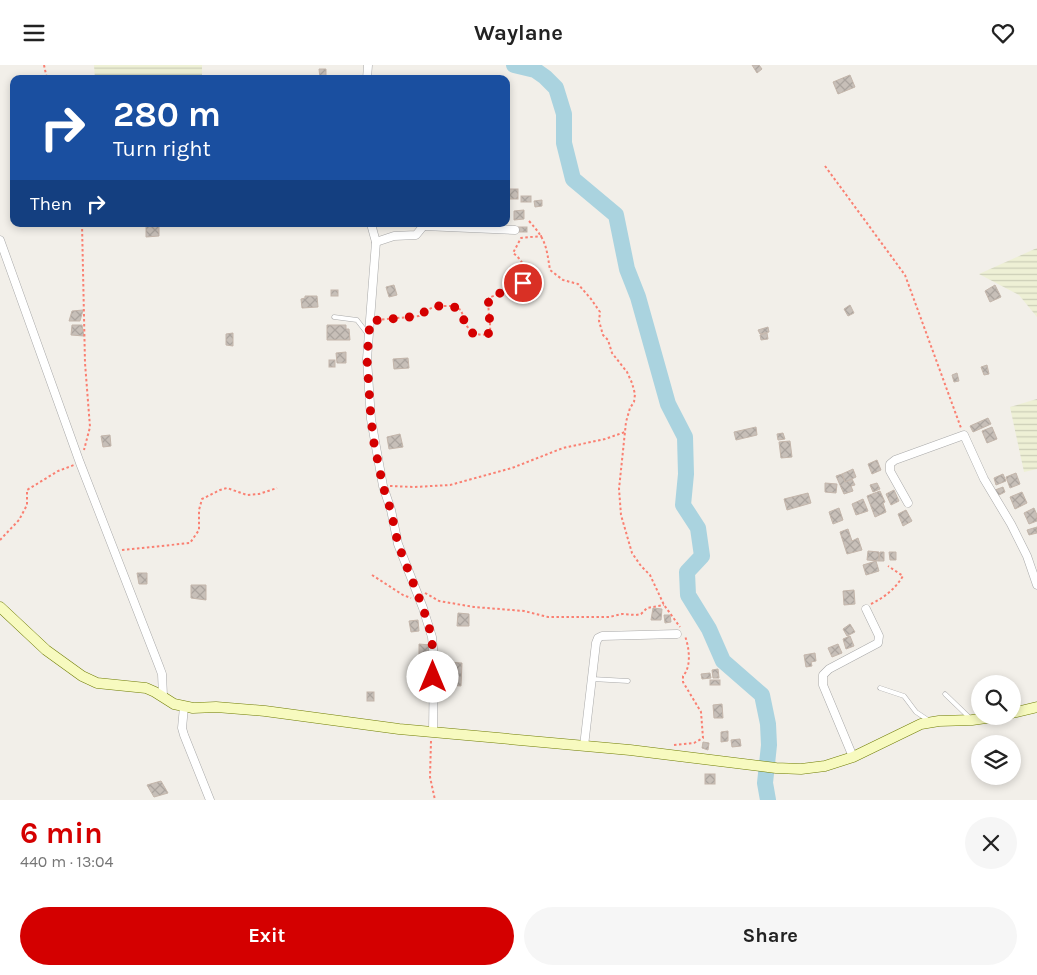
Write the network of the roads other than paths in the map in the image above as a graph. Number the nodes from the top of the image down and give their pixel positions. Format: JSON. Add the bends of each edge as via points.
{"nodes":[{"id":1,"x":372,"y":227,"type":"edge"},
{"id":2,"x":423,"y":227,"type":"edge"},
{"id":3,"x":461,"y":227,"type":"edge"},
{"id":4,"x":516,"y":230,"type":"dead end"},
{"id":5,"x":0,"y":240,"type":"edge"},
{"id":6,"x":376,"y":242,"type":"junction"},
{"id":7,"x":334,"y":317,"type":"dead end"},
{"id":8,"x":369,"y":335,"type":"junction"},
{"id":9,"x":908,"y":503,"type":"dead end"},
{"id":10,"x":1037,"y":585,"type":"edge"},
{"id":11,"x":0,"y":607,"type":"edge"},
{"id":12,"x":866,"y":609,"type":"road end"},
{"id":13,"x":681,"y":633,"type":"road end"},
{"id":14,"x":592,"y":679,"type":"junction"},
{"id":15,"x":628,"y":681,"type":"dead end"},
{"id":16,"x":880,"y":688,"type":"dead end"},
{"id":17,"x":945,"y":695,"type":"dead end"},
{"id":18,"x":163,"y":696,"type":"junction"},
{"id":19,"x":184,"y":707,"type":"junction"},
{"id":20,"x":1037,"y":707,"type":"edge"},
{"id":21,"x":1021,"y":711,"type":"edge"},
{"id":22,"x":971,"y":719,"type":"edge"},
{"id":23,"x":971,"y":720,"type":"edge"},
{"id":24,"x":930,"y":722,"type":"junction"},
{"id":25,"x":433,"y":732,"type":"junction"},
{"id":26,"x":584,"y":745,"type":"junction"},
{"id":27,"x":853,"y":757,"type":"junction"},
{"id":28,"x":210,"y":800,"type":"edge"}],
"edges":[{"from":1,"to":6,"type":"street"},
{"from":2,"to":6,"type":"street","via":[[416,235],[394,236]]},
{"from":3,"to":4,"type":"street"},
{"from":5,"to":18,"type":"street","via":[[80,463],[162,674]]},
{"from":6,"to":8,"type":"street"},
{"from":7,"to":8,"type":"lane","via":[[357,320]]},
{"from":8,"to":25,"type":"street","via":[[367,359],[371,419],[383,486],[399,550],[428,623],[433,648]]},
{"from":9,"to":10,"type":"street","via":[[890,471],[890,464],[964,435],[984,479],[1027,556]]},
{"from":11,"to":18,"type":"street","via":[[46,650],[82,676],[97,683],[146,688]]},
{"from":12,"to":27,"type":"street","via":[[879,636],[878,643],[823,675],[823,685]]},
{"from":13,"to":14,"type":"street","via":[[598,638]]},
{"from":14,"to":15,"type":"lane"},
{"from":14,"to":26,"type":"street"},
{"from":16,"to":24,"type":"lane","via":[[900,693],[916,712]]},
{"from":17,"to":22,"type":"lane"},
{"from":18,"to":19,"type":"street"},
{"from":19,"to":25,"type":"street","via":[[265,711]]},
{"from":19,"to":28,"type":"street","via":[[182,728]]},
{"from":20,"to":21,"type":"street"},
{"from":23,"to":24,"type":"street"},
{"from":24,"to":27,"type":"street"},
{"from":25,"to":26,"type":"street"},
{"from":26,"to":27,"type":"street","via":[[776,768],[812,768]]}]}
